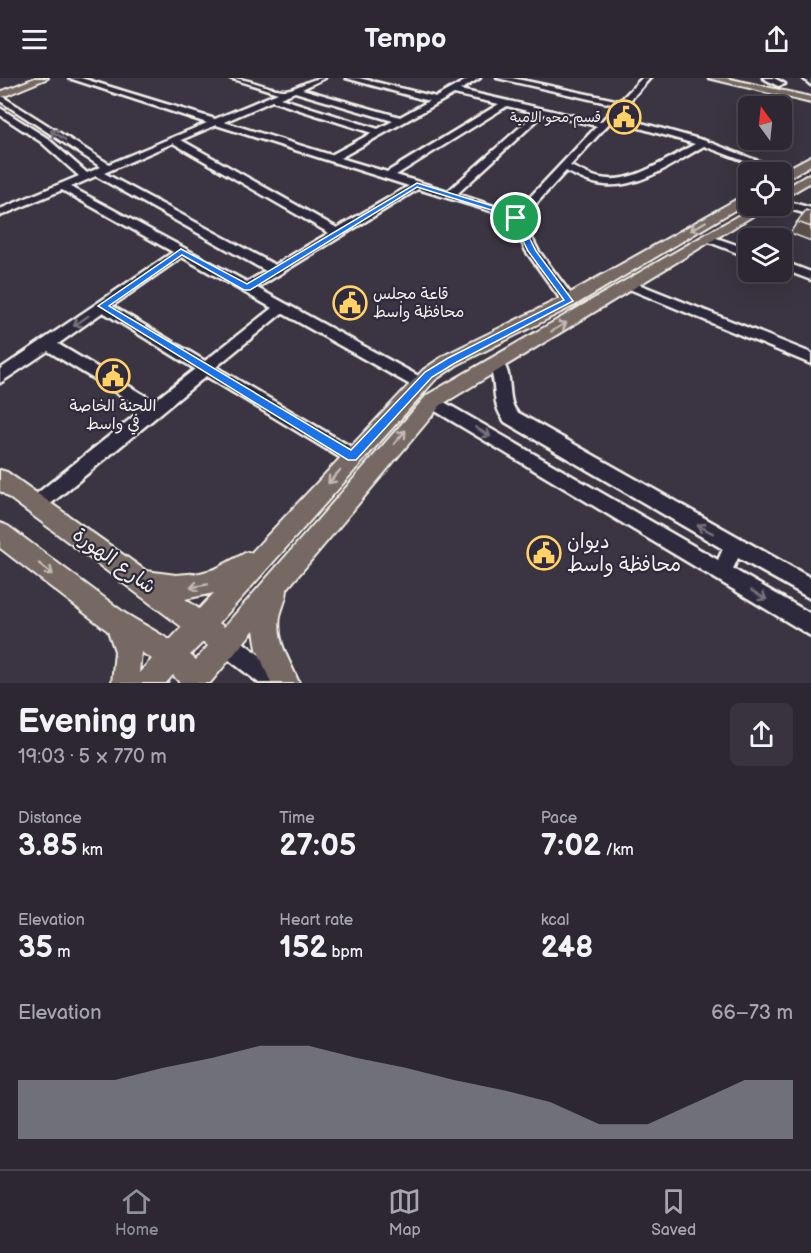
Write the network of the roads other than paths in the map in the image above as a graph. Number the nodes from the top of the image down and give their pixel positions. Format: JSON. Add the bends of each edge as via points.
{"nodes":[{"id":1,"x":29,"y":78,"type":"edge"},
{"id":2,"x":43,"y":78,"type":"edge"},
{"id":3,"x":73,"y":78,"type":"edge"},
{"id":4,"x":114,"y":78,"type":"edge"},
{"id":5,"x":234,"y":78,"type":"edge"},
{"id":6,"x":321,"y":78,"type":"edge"},
{"id":7,"x":350,"y":78,"type":"edge"},
{"id":8,"x":453,"y":78,"type":"edge"},
{"id":9,"x":501,"y":78,"type":"edge"},
{"id":10,"x":646,"y":78,"type":"edge"},
{"id":11,"x":713,"y":78,"type":"edge"},
{"id":12,"x":741,"y":78,"type":"edge"},
{"id":13,"x":767,"y":78,"type":"edge"},
{"id":14,"x":807,"y":78,"type":"edge"},
{"id":15,"x":473,"y":80,"type":"edge"},
{"id":16,"x":99,"y":84,"type":"junction"},
{"id":17,"x":781,"y":84,"type":"junction"},
{"id":18,"x":811,"y":85,"type":"edge"},
{"id":19,"x":0,"y":88,"type":"edge"},
{"id":20,"x":290,"y":91,"type":"junction"},
{"id":21,"x":452,"y":91,"type":"junction"},
{"id":22,"x":0,"y":96,"type":"edge"},
{"id":23,"x":273,"y":99,"type":"junction"},
{"id":24,"x":437,"y":100,"type":"junction"},
{"id":25,"x":811,"y":100,"type":"edge"},
{"id":26,"x":506,"y":103,"type":"junction"},
{"id":27,"x":622,"y":104,"type":"junction"},
{"id":28,"x":0,"y":111,"type":"edge"},
{"id":29,"x":543,"y":111,"type":"junction"},
{"id":30,"x":400,"y":120,"type":"junction"},
{"id":31,"x":607,"y":121,"type":"junction"},
{"id":32,"x":215,"y":124,"type":"junction"},
{"id":33,"x":379,"y":132,"type":"junction"},
{"id":34,"x":174,"y":141,"type":"junction"},
{"id":35,"x":704,"y":143,"type":"junction"},
{"id":36,"x":331,"y":159,"type":"junction"},
{"id":37,"x":811,"y":160,"type":"edge"},
{"id":38,"x":750,"y":162,"type":"edge"},
{"id":39,"x":107,"y":167,"type":"junction"},
{"id":40,"x":564,"y":167,"type":"junction"},
{"id":41,"x":792,"y":171,"type":"edge"},
{"id":42,"x":90,"y":174,"type":"junction"},
{"id":43,"x":388,"y":176,"type":"junction"},
{"id":44,"x":811,"y":177,"type":"edge"},
{"id":45,"x":417,"y":185,"type":"junction"},
{"id":46,"x":62,"y":186,"type":"junction"},
{"id":47,"x":792,"y":189,"type":"edge"},
{"id":48,"x":450,"y":195,"type":"junction"},
{"id":49,"x":792,"y":206,"type":"edge"},
{"id":50,"x":738,"y":208,"type":"edge"},
{"id":51,"x":811,"y":212,"type":"edge"},
{"id":52,"x":0,"y":213,"type":"edge"},
{"id":53,"x":738,"y":214,"type":"edge"},
{"id":54,"x":730,"y":216,"type":"junction"},
{"id":55,"x":516,"y":218,"type":"junction"},
{"id":56,"x":337,"y":233,"type":"junction"},
{"id":57,"x":708,"y":238,"type":"junction"},
{"id":58,"x":738,"y":249,"type":"edge"},
{"id":59,"x":181,"y":252,"type":"junction"},
{"id":60,"x":792,"y":269,"type":"edge"},
{"id":61,"x":276,"y":270,"type":"junction"},
{"id":62,"x":811,"y":276,"type":"edge"},
{"id":63,"x":631,"y":285,"type":"junction"},
{"id":64,"x":247,"y":288,"type":"junction"},
{"id":65,"x":569,"y":301,"type":"junction"},
{"id":66,"x":102,"y":306,"type":"junction"},
{"id":67,"x":281,"y":307,"type":"junction"},
{"id":68,"x":48,"y":344,"type":"junction"},
{"id":69,"x":462,"y":355,"type":"junction"},
{"id":70,"x":811,"y":359,"type":"edge"},
{"id":71,"x":495,"y":363,"type":"junction"},
{"id":72,"x":205,"y":368,"type":"junction"},
{"id":73,"x":475,"y":375,"type":"junction"},
{"id":74,"x":0,"y":377,"type":"edge"},
{"id":75,"x":419,"y":383,"type":"junction"},
{"id":76,"x":432,"y":402,"type":"junction"},
{"id":77,"x":155,"y":409,"type":"junction"},
{"id":78,"x":352,"y":456,"type":"junction"},
{"id":79,"x":0,"y":479,"type":"edge"},
{"id":80,"x":36,"y":505,"type":"junction"},
{"id":81,"x":0,"y":534,"type":"edge"},
{"id":82,"x":734,"y":545,"type":"junction"},
{"id":83,"x":268,"y":549,"type":"junction"},
{"id":84,"x":722,"y":573,"type":"junction"},
{"id":85,"x":281,"y":578,"type":"junction"},
{"id":86,"x":136,"y":579,"type":"junction"},
{"id":87,"x":811,"y":589,"type":"edge"},
{"id":88,"x":117,"y":623,"type":"junction"},
{"id":89,"x":200,"y":623,"type":"junction"},
{"id":90,"x":811,"y":626,"type":"edge"},
{"id":91,"x":227,"y":644,"type":"junction"},
{"id":92,"x":172,"y":656,"type":"junction"},
{"id":93,"x":197,"y":682,"type":"edge"},
{"id":94,"x":125,"y":683,"type":"edge"},
{"id":95,"x":148,"y":683,"type":"edge"},
{"id":96,"x":277,"y":683,"type":"edge"},
{"id":97,"x":286,"y":683,"type":"edge"}],
"edges":[{"from":1,"to":19,"type":"main road"},
{"from":2,"to":22,"type":"main road"},
{"from":3,"to":16,"type":"street"},
{"from":4,"to":16,"type":"street"},
{"from":5,"to":20,"type":"street"},
{"from":6,"to":20,"type":"street"},
{"from":7,"to":24,"type":"street"},
{"from":8,"to":15,"type":"street"},
{"from":9,"to":27,"type":"street"},
{"from":10,"to":27,"type":"street"},
{"from":11,"to":25,"type":"main road"},
{"from":12,"to":17,"type":"main road"},
{"from":13,"to":17,"type":"street"},
{"from":14,"to":18,"type":"street"},
{"from":15,"to":21,"type":"street"},
{"from":16,"to":32,"type":"street"},
{"from":17,"to":18,"type":"main road"},
{"from":20,"to":23,"type":"street"},
{"from":20,"to":30,"type":"street"},
{"from":21,"to":24,"type":"street"},
{"from":21,"to":26,"type":"street"},
{"from":39,"to":22,"type":"street","one_way":true},
{"from":23,"to":32,"type":"street"},
{"from":23,"to":33,"type":"street"},
{"from":24,"to":30,"type":"street"},
{"from":26,"to":29,"type":"street"},
{"from":26,"to":43,"type":"street"},
{"from":27,"to":31,"type":"street"},
{"from":28,"to":42,"type":"street"},
{"from":29,"to":31,"type":"street"},
{"from":29,"to":48,"type":"street"},
{"from":30,"to":33,"type":"street"},
{"from":31,"to":35,"type":"street"},
{"from":31,"to":40,"type":"street"},
{"from":32,"to":34,"type":"street"},
{"from":32,"to":36,"type":"street"},
{"from":33,"to":36,"type":"street"},
{"from":34,"to":39,"type":"street"},
{"from":34,"to":56,"type":"street"},
{"from":35,"to":38,"type":"street"},
{"from":35,"to":40,"type":"street","via":[[620,182],[600,182]]},
{"from":36,"to":43,"type":"street"},
{"from":37,"to":41,"type":"main road"},
{"from":39,"to":42,"type":"street"},
{"from":40,"to":55,"type":"street"},
{"from":42,"to":46,"type":"street"},
{"from":42,"to":61,"type":"street"},
{"from":43,"to":45,"type":"street"},
{"from":44,"to":47,"type":"main road"},
{"from":45,"to":48,"type":"street"},
{"from":45,"to":56,"type":"street"},
{"from":46,"to":52,"type":"street"},
{"from":46,"to":59,"type":"street"},
{"from":48,"to":55,"type":"street"},
{"from":49,"to":51,"type":"street"},
{"from":50,"to":54,"type":"main road"},
{"from":53,"to":54,"type":"main road"},
{"from":54,"to":57,"type":"main road"},
{"from":54,"to":65,"type":"main road","one_way":true},
{"from":55,"to":65,"type":"street","via":[[532,251]]},
{"from":56,"to":61,"type":"street"},
{"from":57,"to":58,"type":"street"},
{"from":57,"to":63,"type":"main road"},
{"from":59,"to":64,"type":"street"},
{"from":59,"to":66,"type":"street"},
{"from":60,"to":62,"type":"street"},
{"from":61,"to":64,"type":"street"},
{"from":63,"to":70,"type":"street"},
{"from":71,"to":63,"type":"main road","one_way":true},
{"from":64,"to":67,"type":"street"},
{"from":65,"to":69,"type":"main road"},
{"from":66,"to":68,"type":"street","one_way":true},
{"from":66,"to":72,"type":"street"},
{"from":67,"to":72,"type":"street"},
{"from":67,"to":75,"type":"street"},
{"from":68,"to":74,"type":"street"},
{"from":68,"to":77,"type":"street"},
{"from":69,"to":73,"type":"main road"},
{"from":69,"to":75,"type":"main road"},
{"from":71,"to":73,"type":"main road"},
{"from":82,"to":71,"type":"street","one_way":true,"via":[[512,417],[502,406],[500,368]]},
{"from":72,"to":77,"type":"street"},
{"from":72,"to":78,"type":"street"},
{"from":73,"to":76,"type":"main road"},
{"from":75,"to":78,"type":"main road"},
{"from":76,"to":84,"type":"street","one_way":true},
{"from":85,"to":76,"type":"main road","one_way":true},
{"from":77,"to":80,"type":"street"},
{"from":78,"to":83,"type":"main road","one_way":true},
{"from":79,"to":80,"type":"main road","name":"شارع الهورة"},
{"from":80,"to":86,"type":"main road","name":"شارع الهورة"},
{"from":81,"to":88,"type":"main road","one_way":true},
{"from":82,"to":84,"type":"street"},
{"from":82,"to":87,"type":"street"},
{"from":83,"to":86,"type":"main road","one_way":true,"via":[[205,585],[170,588]]},
{"from":83,"to":89,"type":"main road"},
{"from":84,"to":90,"type":"street","one_way":true},
{"from":85,"to":91,"type":"main road"},
{"from":85,"to":97,"type":"main road","via":[[270,605],[266,639],[272,662]]},
{"from":86,"to":89,"type":"main road","name":"شارع الهورة"},
{"from":88,"to":92,"type":"main road"},
{"from":88,"to":94,"type":"main road","via":[[128,651]]},
{"from":89,"to":91,"type":"main road","name":"شارع الهورة"},
{"from":89,"to":92,"type":"main road"},
{"from":91,"to":93,"type":"main road"},
{"from":91,"to":96,"type":"street"},
{"from":92,"to":93,"type":"main road"},
{"from":92,"to":95,"type":"main road"}]}
